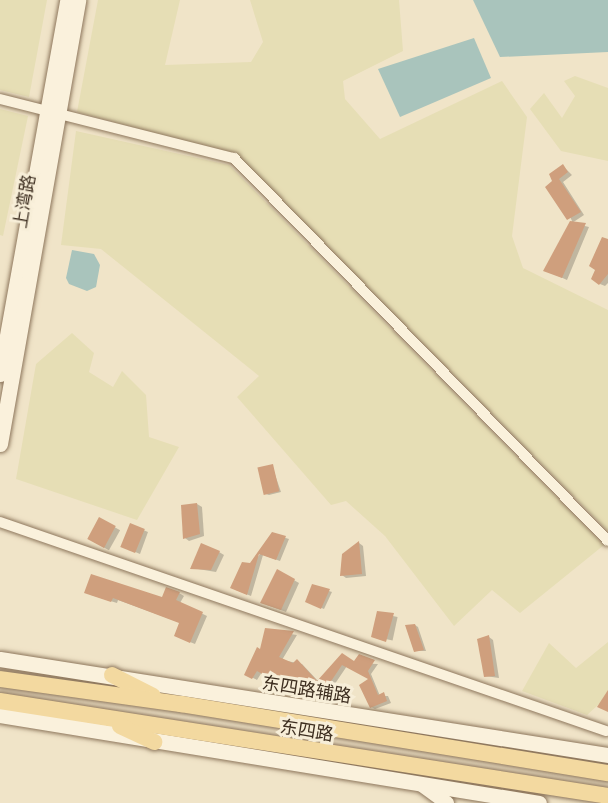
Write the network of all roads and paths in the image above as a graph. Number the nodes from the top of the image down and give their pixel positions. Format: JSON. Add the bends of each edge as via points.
{"nodes":[{"id":1,"x":68,"y":0,"type":"edge"},
{"id":2,"x":78,"y":0,"type":"edge"},
{"id":3,"x":0,"y":99,"type":"edge"},
{"id":4,"x":53,"y":112,"type":"junction"},
{"id":5,"x":0,"y":374,"type":"edge"},
{"id":6,"x":0,"y":444,"type":"edge"},
{"id":7,"x":0,"y":522,"type":"edge"},
{"id":8,"x":608,"y":541,"type":"edge"},
{"id":9,"x":0,"y":654,"type":"edge"},
{"id":10,"x":0,"y":658,"type":"edge"},
{"id":11,"x":19,"y":661,"type":"junction"},
{"id":12,"x":112,"y":675,"type":"junction"},
{"id":13,"x":0,"y":679,"type":"edge"},
{"id":14,"x":0,"y":701,"type":"edge"},
{"id":15,"x":165,"y":702,"type":"junction"},
{"id":16,"x":41,"y":708,"type":"junction"},
{"id":17,"x":0,"y":715,"type":"edge"},
{"id":18,"x":100,"y":717,"type":"junction"},
{"id":19,"x":606,"y":731,"type":"dead end"},
{"id":20,"x":154,"y":742,"type":"junction"},
{"id":21,"x":608,"y":755,"type":"edge"},
{"id":22,"x":608,"y":773,"type":"edge"},
{"id":23,"x":421,"y":785,"type":"junction"},
{"id":24,"x":500,"y":796,"type":"junction"},
{"id":25,"x":608,"y":796,"type":"edge"},
{"id":26,"x":447,"y":803,"type":"edge"},
{"id":27,"x":478,"y":803,"type":"edge"},
{"id":28,"x":539,"y":803,"type":"edge"}],
"edges":[{"from":1,"to":4,"type":"main road","name":"上湾路"},
{"from":2,"to":4,"type":"main road","name":"上湾路"},
{"from":3,"to":4,"type":"street"},
{"from":4,"to":5,"type":"main road","name":"上湾路"},
{"from":4,"to":6,"type":"main road","name":"上湾路"},
{"from":4,"to":8,"type":"street","via":[[234,158]]},
{"from":7,"to":19,"type":"street"},
{"from":9,"to":11,"type":"main road"},
{"from":10,"to":11,"type":"main road","name":"东四路辅路"},
{"from":11,"to":12,"type":"main road","name":"东四路辅路"},
{"from":12,"to":15,"type":"main road"},
{"from":12,"to":21,"type":"main road","name":"东四路辅路"},
{"from":13,"to":15,"type":"main road","name":"东四路"},
{"from":14,"to":16,"type":"main road","name":"东四路"},
{"from":15,"to":22,"type":"main road","name":"东四路"},
{"from":16,"to":17,"type":"main road"},
{"from":16,"to":18,"type":"main road","name":"东四路"},
{"from":17,"to":20,"type":"main road"},
{"from":18,"to":20,"type":"main road"},
{"from":18,"to":25,"type":"main road","name":"东四路"},
{"from":20,"to":23,"type":"main road"},
{"from":23,"to":24,"type":"main road"},
{"from":23,"to":26,"type":"street"},
{"from":24,"to":27,"type":"street"},
{"from":24,"to":28,"type":"main road"}]}
